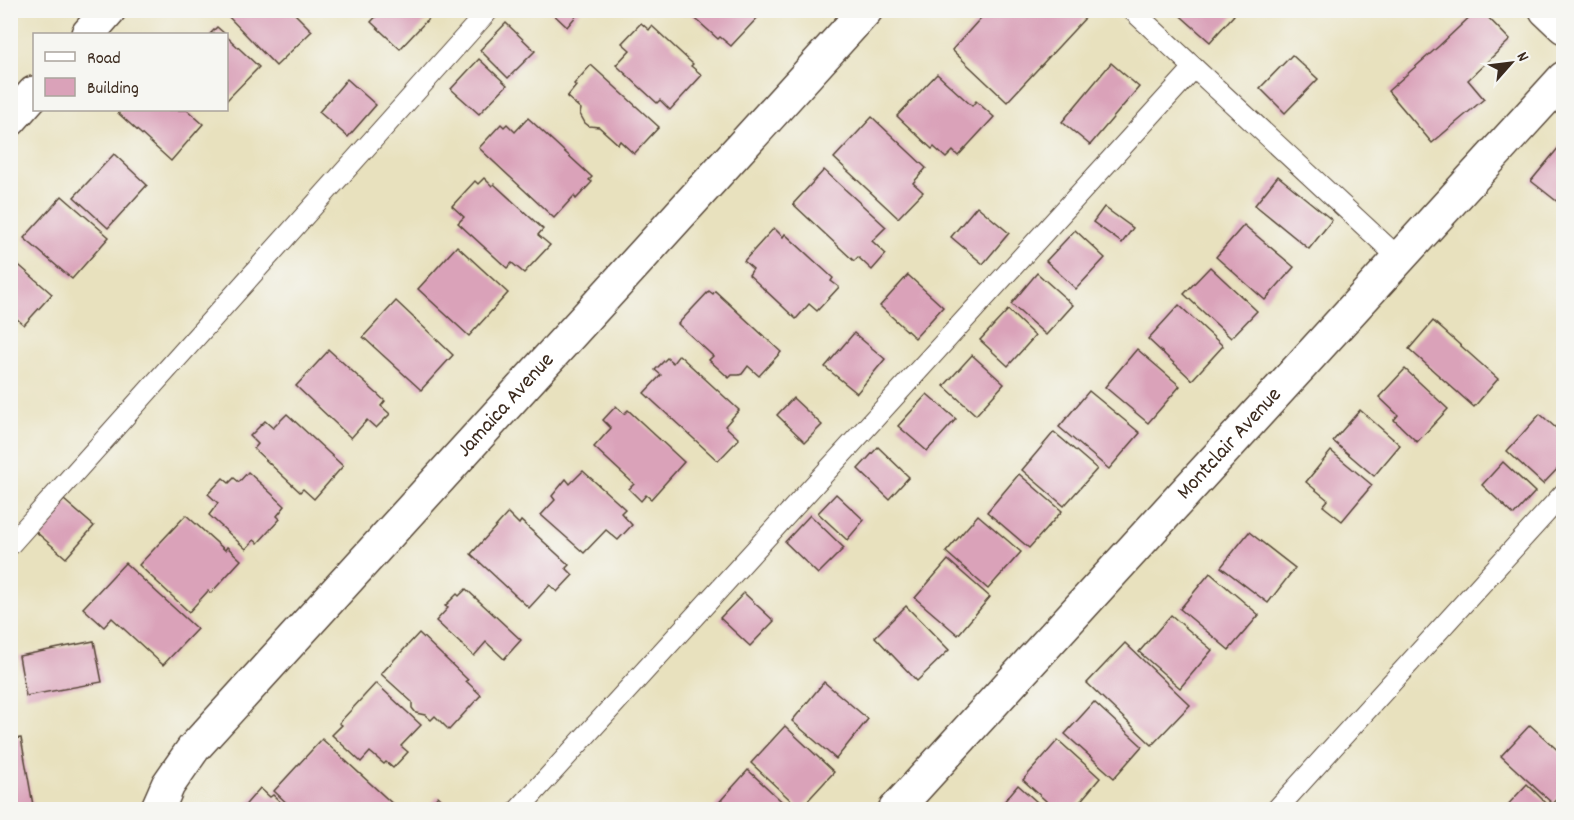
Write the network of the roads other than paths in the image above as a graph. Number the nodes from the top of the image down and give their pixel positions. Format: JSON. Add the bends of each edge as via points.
{"nodes":[{"id":1,"x":109,"y":10,"type":"edge"},
{"id":2,"x":489,"y":10,"type":"edge"},
{"id":3,"x":866,"y":10,"type":"edge"},
{"id":4,"x":1132,"y":10,"type":"edge"},
{"id":5,"x":1545,"y":10,"type":"edge"},
{"id":6,"x":1563,"y":27,"type":"edge"},
{"id":7,"x":89,"y":33,"type":"edge"},
{"id":8,"x":1194,"y":68,"type":"junction"},
{"id":9,"x":1563,"y":78,"type":"edge"},
{"id":10,"x":33,"y":94,"type":"edge"},
{"id":11,"x":10,"y":120,"type":"edge"},
{"id":12,"x":1399,"y":258,"type":"junction"},
{"id":13,"x":1563,"y":493,"type":"edge"},
{"id":14,"x":10,"y":545,"type":"edge"},
{"id":15,"x":908,"y":805,"type":"edge"},
{"id":16,"x":157,"y":810,"type":"edge"},
{"id":17,"x":518,"y":810,"type":"edge"},
{"id":18,"x":1276,"y":810,"type":"edge"}],
"edges":[{"from":1,"to":7,"type":"street"},
{"from":2,"to":14,"type":"lane"},
{"from":3,"to":16,"type":"street","name":"Jamaica Avenue","via":[[193,749],[168,785]]},
{"from":4,"to":8,"type":"lane"},
{"from":5,"to":6,"type":"street"},
{"from":8,"to":12,"type":"lane"},
{"from":8,"to":17,"type":"lane"},
{"from":9,"to":12,"type":"street","name":"Montclair Avenue"},
{"from":10,"to":11,"type":"street"},
{"from":12,"to":15,"type":"street","name":"Montclair Avenue"},
{"from":13,"to":18,"type":"lane"}]}
